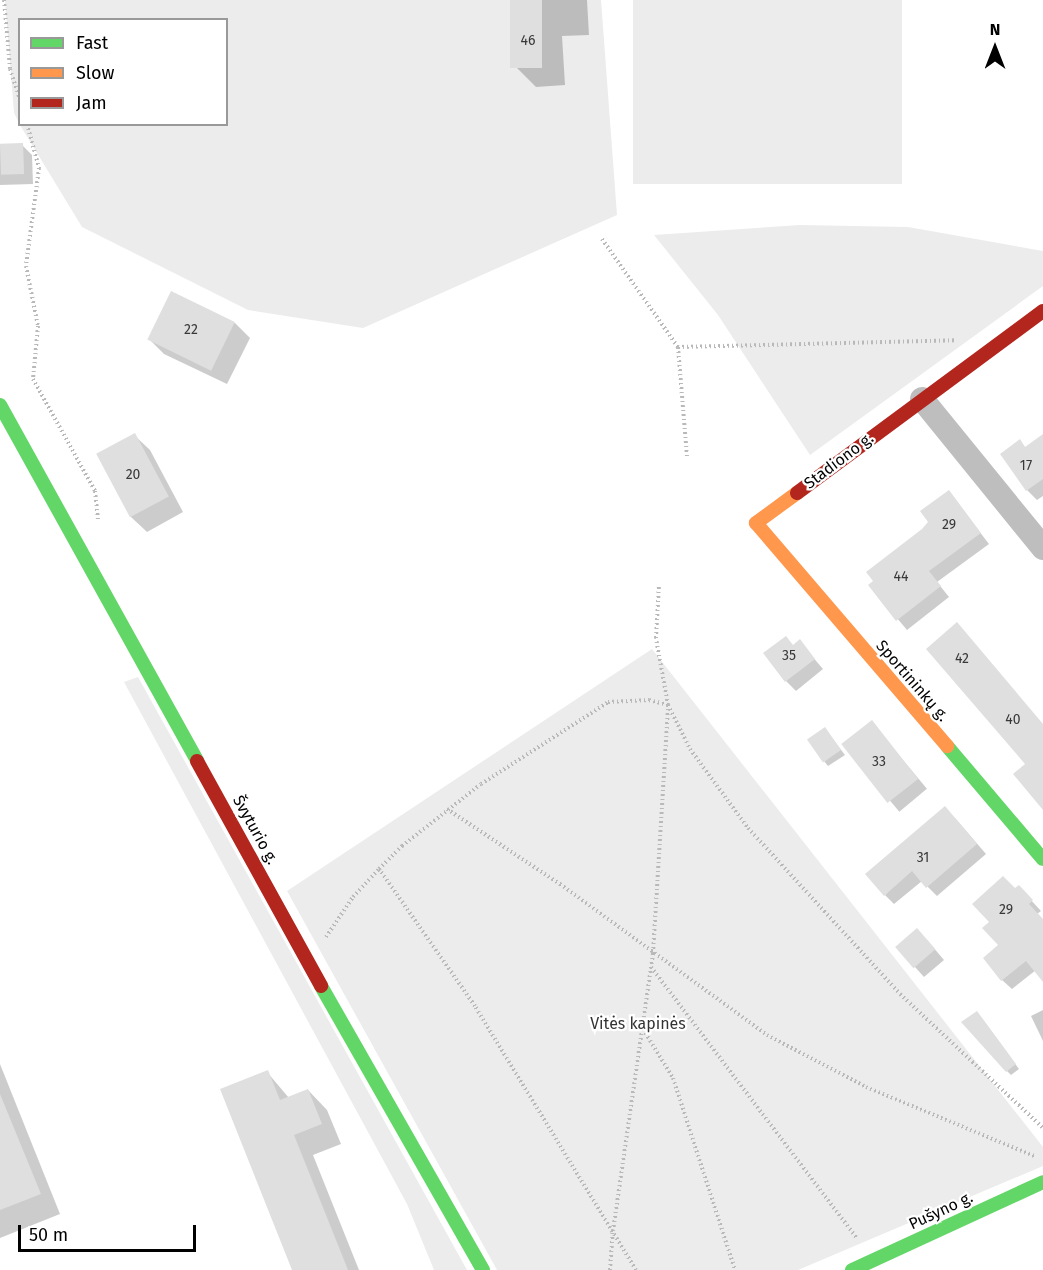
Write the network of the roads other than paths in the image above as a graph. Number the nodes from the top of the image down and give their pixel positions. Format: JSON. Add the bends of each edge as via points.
{"nodes":[{"id":1,"x":1043,"y":311,"type":"edge"},
{"id":2,"x":922,"y":399,"type":"junction"},
{"id":3,"x":0,"y":405,"type":"edge"},
{"id":4,"x":756,"y":524,"type":"joint"},
{"id":5,"x":1043,"y":548,"type":"edge"},
{"id":6,"x":1043,"y":859,"type":"edge"},
{"id":7,"x":1043,"y":1182,"type":"edge"},
{"id":8,"x":869,"y":1267,"type":"edge"},
{"id":9,"x":483,"y":1270,"type":"edge"}],
"edges":[{"from":1,"to":2,"type":"street","name":"Stadiono g."},
{"from":2,"to":4,"type":"street","name":"Stadiono g."},
{"from":2,"to":5,"type":"street"},
{"from":3,"to":9,"type":"street","name":"Švyturio g."},
{"from":4,"to":6,"type":"street","name":"Sportininkų g."},
{"from":7,"to":8,"type":"street","name":"Pušyno g."}]}
